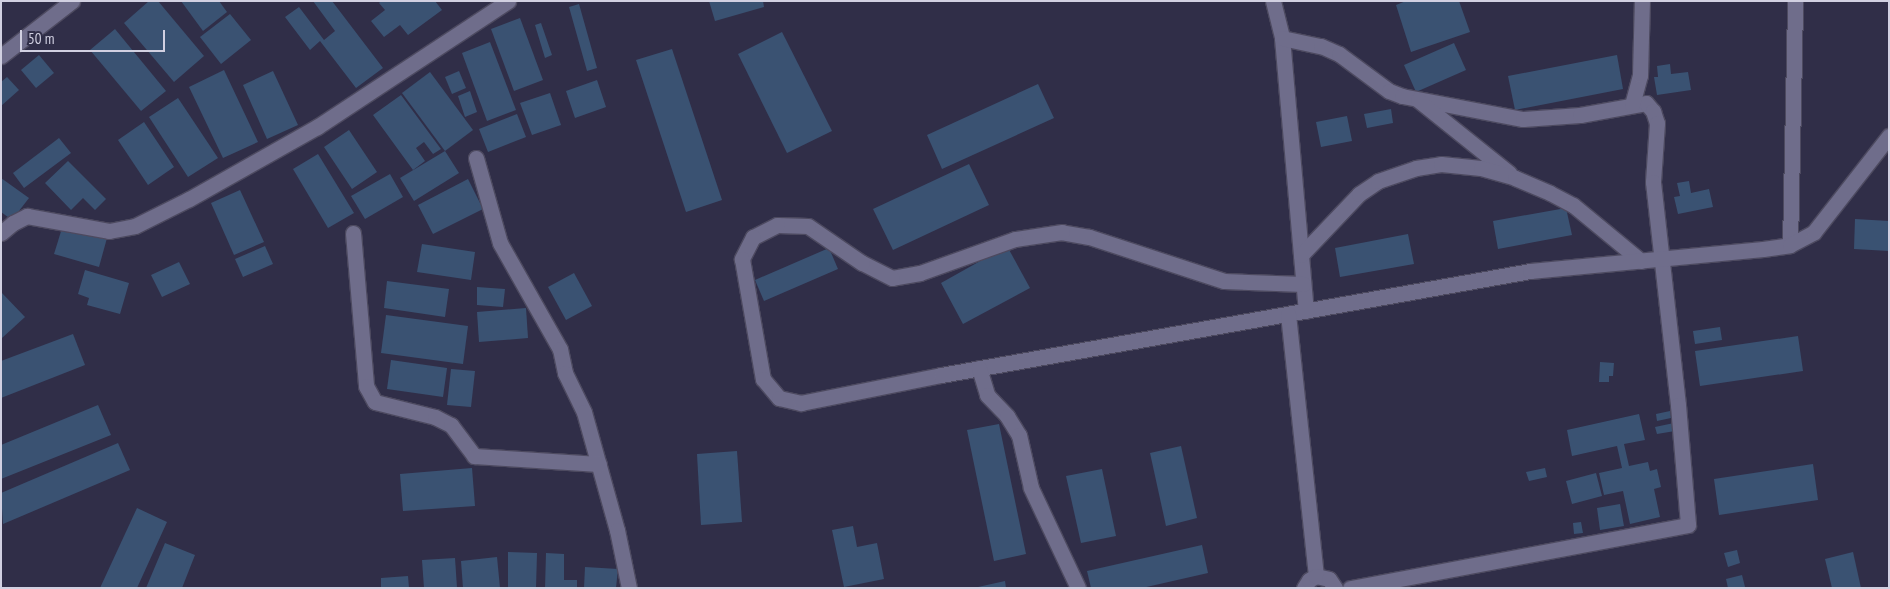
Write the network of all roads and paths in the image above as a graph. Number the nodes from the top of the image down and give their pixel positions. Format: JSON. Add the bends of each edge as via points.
{"nodes":[{"id":1,"x":72,"y":1,"type":"edge"},
{"id":2,"x":508,"y":1,"type":"edge"},
{"id":3,"x":1274,"y":1,"type":"edge"},
{"id":4,"x":1642,"y":1,"type":"edge"},
{"id":5,"x":1796,"y":1,"type":"edge"},
{"id":6,"x":1282,"y":38,"type":"junction"},
{"id":7,"x":5,"y":47,"type":"edge"},
{"id":8,"x":1416,"y":99,"type":"junction"},
{"id":9,"x":1632,"y":105,"type":"junction"},
{"id":10,"x":1889,"y":136,"type":"edge"},
{"id":11,"x":476,"y":158,"type":"dead end"},
{"id":12,"x":1515,"y":178,"type":"junction"},
{"id":13,"x":1,"y":233,"type":"edge"},
{"id":14,"x":352,"y":233,"type":"dead end"},
{"id":15,"x":1790,"y":245,"type":"junction"},
{"id":16,"x":1301,"y":255,"type":"junction"},
{"id":17,"x":1662,"y":259,"type":"junction"},
{"id":18,"x":1641,"y":261,"type":"junction"},
{"id":19,"x":1303,"y":284,"type":"junction"},
{"id":20,"x":1306,"y":311,"type":"junction"},
{"id":21,"x":1288,"y":314,"type":"junction"},
{"id":22,"x":979,"y":368,"type":"junction"},
{"id":23,"x":599,"y":464,"type":"junction"},
{"id":24,"x":1316,"y":576,"type":"junction"},
{"id":25,"x":629,"y":588,"type":"edge"},
{"id":26,"x":1078,"y":588,"type":"edge"},
{"id":27,"x":1304,"y":588,"type":"edge"},
{"id":28,"x":1335,"y":588,"type":"edge"},
{"id":29,"x":1350,"y":588,"type":"edge"}],
"edges":[{"from":1,"to":7,"type":"street"},
{"from":2,"to":13,"type":"street","via":[[317,128],[135,226],[109,231],[27,216]]},
{"from":3,"to":6,"type":"street"},
{"from":4,"to":9,"type":"street","via":[[1640,75]]},
{"from":5,"to":15,"type":"street"},
{"from":6,"to":8,"type":"street","via":[[1321,46],[1339,54],[1389,91]]},
{"from":6,"to":16,"type":"street"},
{"from":8,"to":9,"type":"street","via":[[1523,119],[1580,115]]},
{"from":8,"to":12,"type":"street"},
{"from":9,"to":17,"type":"street","via":[[1646,103],[1657,123],[1653,182]]},
{"from":10,"to":15,"type":"street","via":[[1814,232]]},
{"from":11,"to":23,"type":"street","via":[[500,243],[560,349],[565,373],[584,412]]},
{"from":12,"to":16,"type":"street","via":[[1481,168],[1441,164],[1416,168],[1378,181],[1359,194]]},
{"from":12,"to":18,"type":"street","via":[[1574,205]]},
{"from":14,"to":23,"type":"street","via":[[366,386],[375,402],[435,417],[451,425],[474,456]]},
{"from":15,"to":17,"type":"street"},
{"from":16,"to":19,"type":"street"},
{"from":17,"to":18,"type":"street"},
{"from":17,"to":29,"type":"street","via":[[1688,525]]},
{"from":18,"to":20,"type":"street","via":[[1530,271]]},
{"from":19,"to":20,"type":"street"},
{"from":19,"to":22,"type":"street","via":[[1224,281],[1089,237],[1062,232],[1015,239],[920,273],[892,278],[862,263],[808,226],[777,225],[753,237],[742,258],[764,379],[779,398],[802,403]]},
{"from":20,"to":21,"type":"street"},
{"from":21,"to":22,"type":"street"},
{"from":21,"to":24,"type":"street"},
{"from":22,"to":26,"type":"street","via":[[987,395],[1019,435],[1031,488]]},
{"from":23,"to":25,"type":"street"},
{"from":24,"to":27,"type":"street"},
{"from":24,"to":28,"type":"street","via":[[1329,579]]}]}
